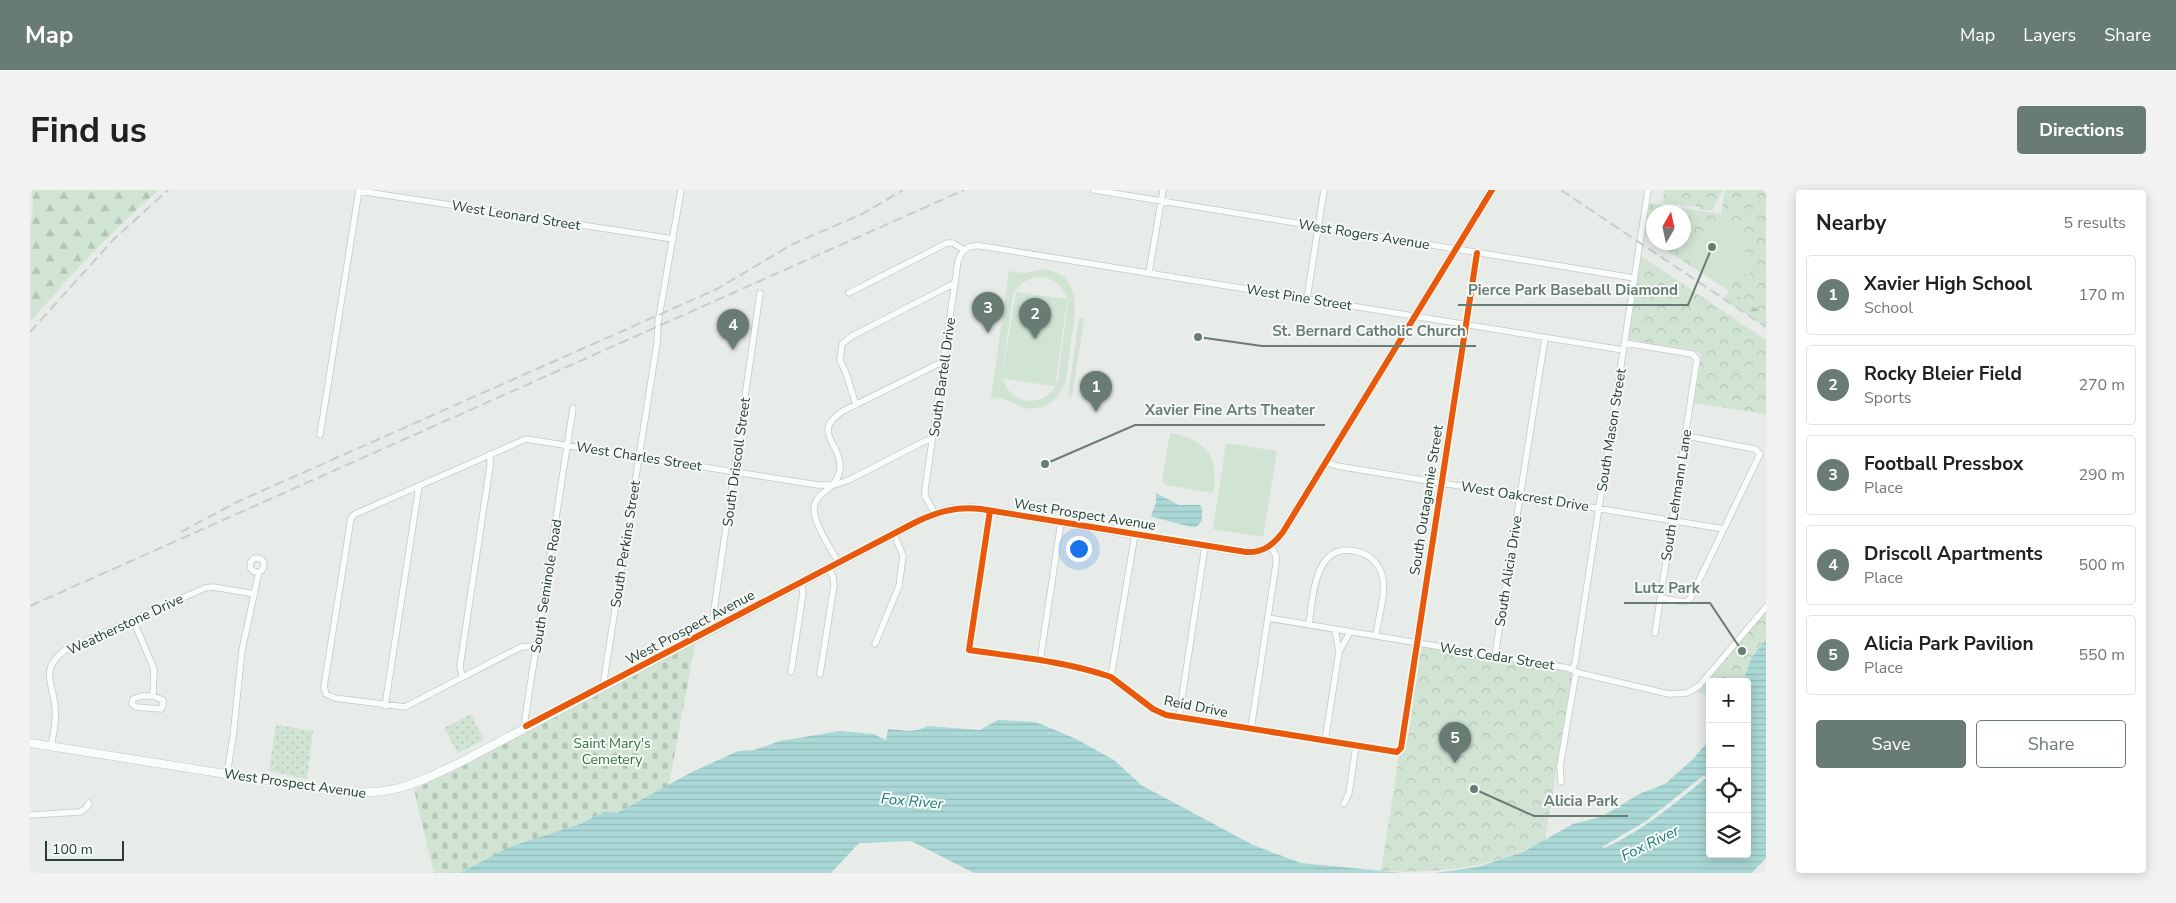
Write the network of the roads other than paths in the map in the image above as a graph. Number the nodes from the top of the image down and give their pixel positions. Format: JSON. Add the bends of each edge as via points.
{"nodes":[{"id":1,"x":359,"y":190,"type":"edge"},
{"id":2,"x":680,"y":190,"type":"edge"},
{"id":3,"x":1094,"y":190,"type":"edge"},
{"id":4,"x":1163,"y":190,"type":"edge"},
{"id":5,"x":1324,"y":190,"type":"edge"},
{"id":6,"x":1492,"y":190,"type":"edge"},
{"id":7,"x":1648,"y":190,"type":"edge"},
{"id":8,"x":1161,"y":202,"type":"junction"},
{"id":9,"x":1318,"y":227,"type":"junction"},
{"id":10,"x":673,"y":239,"type":"junction"},
{"id":11,"x":964,"y":250,"type":"junction"},
{"id":12,"x":1456,"y":250,"type":"junction"},
{"id":13,"x":1477,"y":253,"type":"junction"},
{"id":14,"x":1150,"y":272,"type":"junction"},
{"id":15,"x":1634,"y":278,"type":"junction"},
{"id":16,"x":955,"y":283,"type":"junction"},
{"id":17,"x":760,"y":293,"type":"dead end"},
{"id":18,"x":849,"y":293,"type":"dead end"},
{"id":19,"x":1307,"y":299,"type":"junction"},
{"id":20,"x":1414,"y":316,"type":"junction"},
{"id":21,"x":1466,"y":325,"type":"junction"},
{"id":22,"x":1545,"y":338,"type":"junction"},
{"id":23,"x":1625,"y":343,"type":"junction"},
{"id":24,"x":1623,"y":350,"type":"junction"},
{"id":25,"x":944,"y":361,"type":"junction"},
{"id":26,"x":856,"y":405,"type":"junction"},
{"id":27,"x":573,"y":408,"type":"dead end"},
{"id":28,"x":320,"y":435,"type":"dead end"},
{"id":29,"x":1686,"y":436,"type":"junction"},
{"id":30,"x":932,"y":439,"type":"junction"},
{"id":31,"x":568,"y":445,"type":"junction"},
{"id":32,"x":490,"y":454,"type":"junction"},
{"id":33,"x":639,"y":456,"type":"junction"},
{"id":34,"x":1326,"y":462,"type":"junction"},
{"id":35,"x":734,"y":471,"type":"junction"},
{"id":36,"x":1441,"y":483,"type":"junction"},
{"id":37,"x":834,"y":485,"type":"junction"},
{"id":38,"x":419,"y":486,"type":"junction"},
{"id":39,"x":1520,"y":496,"type":"junction"},
{"id":40,"x":1598,"y":508,"type":"junction"},
{"id":41,"x":990,"y":511,"type":"junction"},
{"id":42,"x":935,"y":514,"type":"junction"},
{"id":43,"x":1672,"y":520,"type":"junction"},
{"id":44,"x":1061,"y":522,"type":"junction"},
{"id":45,"x":1724,"y":529,"type":"junction"},
{"id":46,"x":894,"y":534,"type":"junction"},
{"id":47,"x":1134,"y":534,"type":"junction"},
{"id":48,"x":1205,"y":546,"type":"junction"},
{"id":49,"x":1271,"y":546,"type":"junction"},
{"id":50,"x":838,"y":562,"type":"junction"},
{"id":51,"x":829,"y":568,"type":"junction"},
{"id":52,"x":259,"y":572,"type":"dead end"},
{"id":53,"x":802,"y":582,"type":"junction"},
{"id":54,"x":254,"y":594,"type":"junction"},
{"id":55,"x":1660,"y":598,"type":"junction"},
{"id":56,"x":1766,"y":607,"type":"edge"},
{"id":57,"x":1268,"y":618,"type":"junction"},
{"id":58,"x":133,"y":620,"type":"junction"},
{"id":59,"x":1309,"y":625,"type":"junction"},
{"id":60,"x":1334,"y":629,"type":"junction"},
{"id":61,"x":711,"y":631,"type":"junction"},
{"id":62,"x":1350,"y":632,"type":"junction"},
{"id":63,"x":1655,"y":633,"type":"dead end"},
{"id":64,"x":1376,"y":636,"type":"junction"},
{"id":65,"x":1416,"y":642,"type":"junction"},
{"id":66,"x":875,"y":644,"type":"dead end"},
{"id":67,"x":536,"y":646,"type":"junction"},
{"id":68,"x":1339,"y":652,"type":"junction"},
{"id":69,"x":1495,"y":655,"type":"junction"},
{"id":70,"x":1040,"y":661,"type":"junction"},
{"id":71,"x":1574,"y":671,"type":"junction"},
{"id":72,"x":792,"y":672,"type":"dead end"},
{"id":73,"x":820,"y":674,"type":"dead end"},
{"id":74,"x":462,"y":677,"type":"junction"},
{"id":75,"x":1111,"y":677,"type":"junction"},
{"id":76,"x":604,"y":686,"type":"junction"},
{"id":77,"x":153,"y":696,"type":"junction"},
{"id":78,"x":385,"y":706,"type":"junction"},
{"id":79,"x":1179,"y":717,"type":"junction"},
{"id":80,"x":526,"y":726,"type":"junction"},
{"id":81,"x":1251,"y":729,"type":"junction"},
{"id":82,"x":1325,"y":741,"type":"junction"},
{"id":83,"x":30,"y":743,"type":"edge"},
{"id":84,"x":51,"y":746,"type":"junction"},
{"id":85,"x":1356,"y":746,"type":"junction"},
{"id":86,"x":1400,"y":750,"type":"joint"},
{"id":87,"x":227,"y":774,"type":"junction"},
{"id":88,"x":1562,"y":782,"type":"dead end"},
{"id":89,"x":89,"y":803,"type":"dead end"},
{"id":90,"x":1344,"y":804,"type":"dead end"},
{"id":91,"x":30,"y":815,"type":"edge"}],
"edges":[{"from":1,"to":10,"type":"street","name":"West Leonard Street"},
{"from":1,"to":28,"type":"street"},
{"from":2,"to":10,"type":"street","name":"South Perkins Street"},
{"from":3,"to":8,"type":"street","name":"West Rogers Avenue"},
{"from":4,"to":8,"type":"street"},
{"from":5,"to":9,"type":"street"},
{"from":6,"to":12,"type":"main road"},
{"from":7,"to":15,"type":"street","name":"South Mason Street"},
{"from":8,"to":9,"type":"street","name":"West Rogers Avenue"},
{"from":8,"to":14,"type":"street"},
{"from":9,"to":12,"type":"street","name":"West Rogers Avenue"},
{"from":9,"to":19,"type":"street"},
{"from":10,"to":33,"type":"street","name":"South Perkins Street"},
{"from":11,"to":14,"type":"street","name":"West Pine Street","via":[[974,246]]},
{"from":11,"to":16,"type":"street","name":"South Bartell Drive","via":[[959,258]]},
{"from":11,"to":18,"type":"street","via":[[953,243],[947,244]]},
{"from":12,"to":13,"type":"street","name":"West Rogers Avenue"},
{"from":12,"to":20,"type":"main road"},
{"from":13,"to":15,"type":"street","name":"West Rogers Avenue"},
{"from":13,"to":21,"type":"street","name":"South Outagamie Street"},
{"from":14,"to":19,"type":"street","name":"West Pine Street"},
{"from":15,"to":23,"type":"street","name":"South Mason Street"},
{"from":16,"to":25,"type":"street","name":"South Bartell Drive"},
{"from":16,"to":26,"type":"street","via":[[842,344],[840,360]]},
{"from":17,"to":35,"type":"street","name":"South Driscoll Street"},
{"from":19,"to":20,"type":"street","name":"West Pine Street"},
{"from":20,"to":21,"type":"street","name":"West Pine Street"},
{"from":20,"to":34,"type":"main road"},
{"from":21,"to":22,"type":"street","name":"West Pine Street"},
{"from":21,"to":36,"type":"street","name":"South Outagamie Street"},
{"from":22,"to":24,"type":"street","name":"West Pine Street"},
{"from":22,"to":39,"type":"street","name":"South Alicia Drive"},
{"from":23,"to":24,"type":"street","name":"South Mason Street"},
{"from":23,"to":29,"type":"street","name":"South Lehmann Lane","via":[[1696,356]]},
{"from":24,"to":40,"type":"street","name":"South Mason Street"},
{"from":25,"to":26,"type":"street"},
{"from":25,"to":30,"type":"street","name":"South Bartell Drive"},
{"from":26,"to":37,"type":"street","via":[[836,416],[828,428],[840,465]]},
{"from":27,"to":31,"type":"street","name":"South Seminole Road"},
{"from":29,"to":43,"type":"street","name":"South Lehmann Lane"},
{"from":29,"to":45,"type":"street","via":[[1760,452]]},
{"from":30,"to":37,"type":"street","name":"West Charles Street"},
{"from":30,"to":42,"type":"street","name":"South Bartell Drive","via":[[925,493]]},
{"from":31,"to":32,"type":"street","name":"West Charles Street","via":[[526,439]]},
{"from":31,"to":33,"type":"street","name":"West Charles Street"},
{"from":31,"to":67,"type":"street","name":"South Seminole Road"},
{"from":32,"to":38,"type":"street","name":"West Charles Street"},
{"from":32,"to":74,"type":"street","via":[[460,666]]},
{"from":33,"to":35,"type":"street","name":"West Charles Street"},
{"from":33,"to":76,"type":"street","name":"South Perkins Street"},
{"from":34,"to":36,"type":"street","name":"West Oakcrest Drive"},
{"from":34,"to":49,"type":"main road"},
{"from":35,"to":37,"type":"street","name":"West Charles Street"},
{"from":35,"to":61,"type":"street","name":"South Driscoll Street"},
{"from":36,"to":39,"type":"street","name":"West Oakcrest Drive"},
{"from":36,"to":65,"type":"street","name":"South Outagamie Street"},
{"from":37,"to":50,"type":"street","via":[[821,494],[814,509]]},
{"from":38,"to":78,"type":"street"},
{"from":38,"to":78,"type":"street","name":"West Charles Street","via":[[351,518],[324,687],[324,693],[335,698]]},
{"from":39,"to":40,"type":"street","name":"West Oakcrest Drive"},
{"from":39,"to":69,"type":"street","name":"South Alicia Drive"},
{"from":40,"to":43,"type":"street","name":"West Oakcrest Drive"},
{"from":40,"to":71,"type":"street","name":"South Mason Street"},
{"from":41,"to":42,"type":"main road","name":"West Prospect Avenue","via":[[959,508]]},
{"from":41,"to":44,"type":"main road","name":"West Prospect Avenue"},
{"from":41,"to":70,"type":"street","name":"Reid Drive","via":[[969,650]]},
{"from":42,"to":46,"type":"main road","name":"West Prospect Avenue"},
{"from":43,"to":45,"type":"street","name":"West Oakcrest Drive"},
{"from":43,"to":55,"type":"street","name":"South Lehmann Lane"},
{"from":44,"to":47,"type":"main road","name":"West Prospect Avenue"},
{"from":44,"to":70,"type":"street"},
{"from":45,"to":55,"type":"street","via":[[1690,599],[1682,602]]},
{"from":46,"to":50,"type":"main road","name":"West Prospect Avenue"},
{"from":46,"to":66,"type":"street","via":[[903,556],[899,586]]},
{"from":47,"to":48,"type":"main road","name":"West Prospect Avenue"},
{"from":47,"to":75,"type":"street"},
{"from":48,"to":49,"type":"main road","name":"West Prospect Avenue","via":[[1249,552]]},
{"from":48,"to":79,"type":"street"},
{"from":49,"to":57,"type":"street","via":[[1276,564]]},
{"from":50,"to":51,"type":"main road","name":"West Prospect Avenue"},
{"from":51,"to":53,"type":"main road","name":"West Prospect Avenue"},
{"from":51,"to":73,"type":"street","via":[[834,585]]},
{"from":52,"to":54,"type":"street"},
{"from":53,"to":61,"type":"main road","name":"West Prospect Avenue"},
{"from":53,"to":72,"type":"street"},
{"from":54,"to":58,"type":"street","name":"Weatherstone Drive","via":[[205,588]]},
{"from":54,"to":87,"type":"street","via":[[242,650]]},
{"from":55,"to":63,"type":"street","name":"South Lehmann Lane"},
{"from":56,"to":71,"type":"street","name":"West Cedar Street","via":[[1694,690],[1669,694]]},
{"from":57,"to":59,"type":"street","name":"West Cedar Street"},
{"from":57,"to":81,"type":"street"},
{"from":58,"to":77,"type":"street","via":[[152,662],[155,677]]},
{"from":58,"to":84,"type":"street","name":"Weatherstone Drive","via":[[65,650],[54,661],[49,680],[56,708]]},
{"from":59,"to":60,"type":"street","name":"West Cedar Street"},
{"from":59,"to":64,"type":"street","via":[[1320,567],[1336,553],[1358,552],[1372,558],[1382,575]]},
{"from":60,"to":62,"type":"street","name":"West Cedar Street"},
{"from":60,"to":68,"type":"street"},
{"from":61,"to":76,"type":"main road","name":"West Prospect Avenue"},
{"from":62,"to":64,"type":"street","name":"West Cedar Street"},
{"from":62,"to":68,"type":"street"},
{"from":64,"to":65,"type":"street","name":"West Cedar Street"},
{"from":65,"to":69,"type":"street","name":"West Cedar Street"},
{"from":65,"to":86,"type":"street","name":"South Outagamie Street"},
{"from":67,"to":74,"type":"street","via":[[521,647]]},
{"from":67,"to":80,"type":"street","name":"South Seminole Road"},
{"from":68,"to":82,"type":"street"},
{"from":69,"to":71,"type":"street","name":"West Cedar Street"},
{"from":70,"to":75,"type":"street","name":"Reid Drive"},
{"from":71,"to":88,"type":"street","name":"South Mason Street","via":[[1560,766]]},
{"from":74,"to":78,"type":"street","via":[[405,707]]},
{"from":75,"to":79,"type":"street","name":"Reid Drive","via":[[1153,710]]},
{"from":76,"to":80,"type":"main road","name":"West Prospect Avenue"},
{"from":77,"to":77,"type":"street","via":[[136,697],[132,704],[161,709],[163,700]]},
{"from":79,"to":81,"type":"street","name":"Reid Drive"},
{"from":80,"to":87,"type":"main road","name":"West Prospect Avenue","via":[[421,781],[389,791],[356,793]]},
{"from":81,"to":82,"type":"street","name":"Reid Drive"},
{"from":82,"to":85,"type":"street","name":"Reid Drive"},
{"from":83,"to":84,"type":"main road","name":"West Prospect Avenue"},
{"from":84,"to":87,"type":"main road","name":"West Prospect Avenue"},
{"from":85,"to":86,"type":"street","name":"Reid Drive","via":[[1392,752]]},
{"from":85,"to":90,"type":"street","via":[[1349,793]]},
{"from":89,"to":91,"type":"street","via":[[80,812]]}]}
